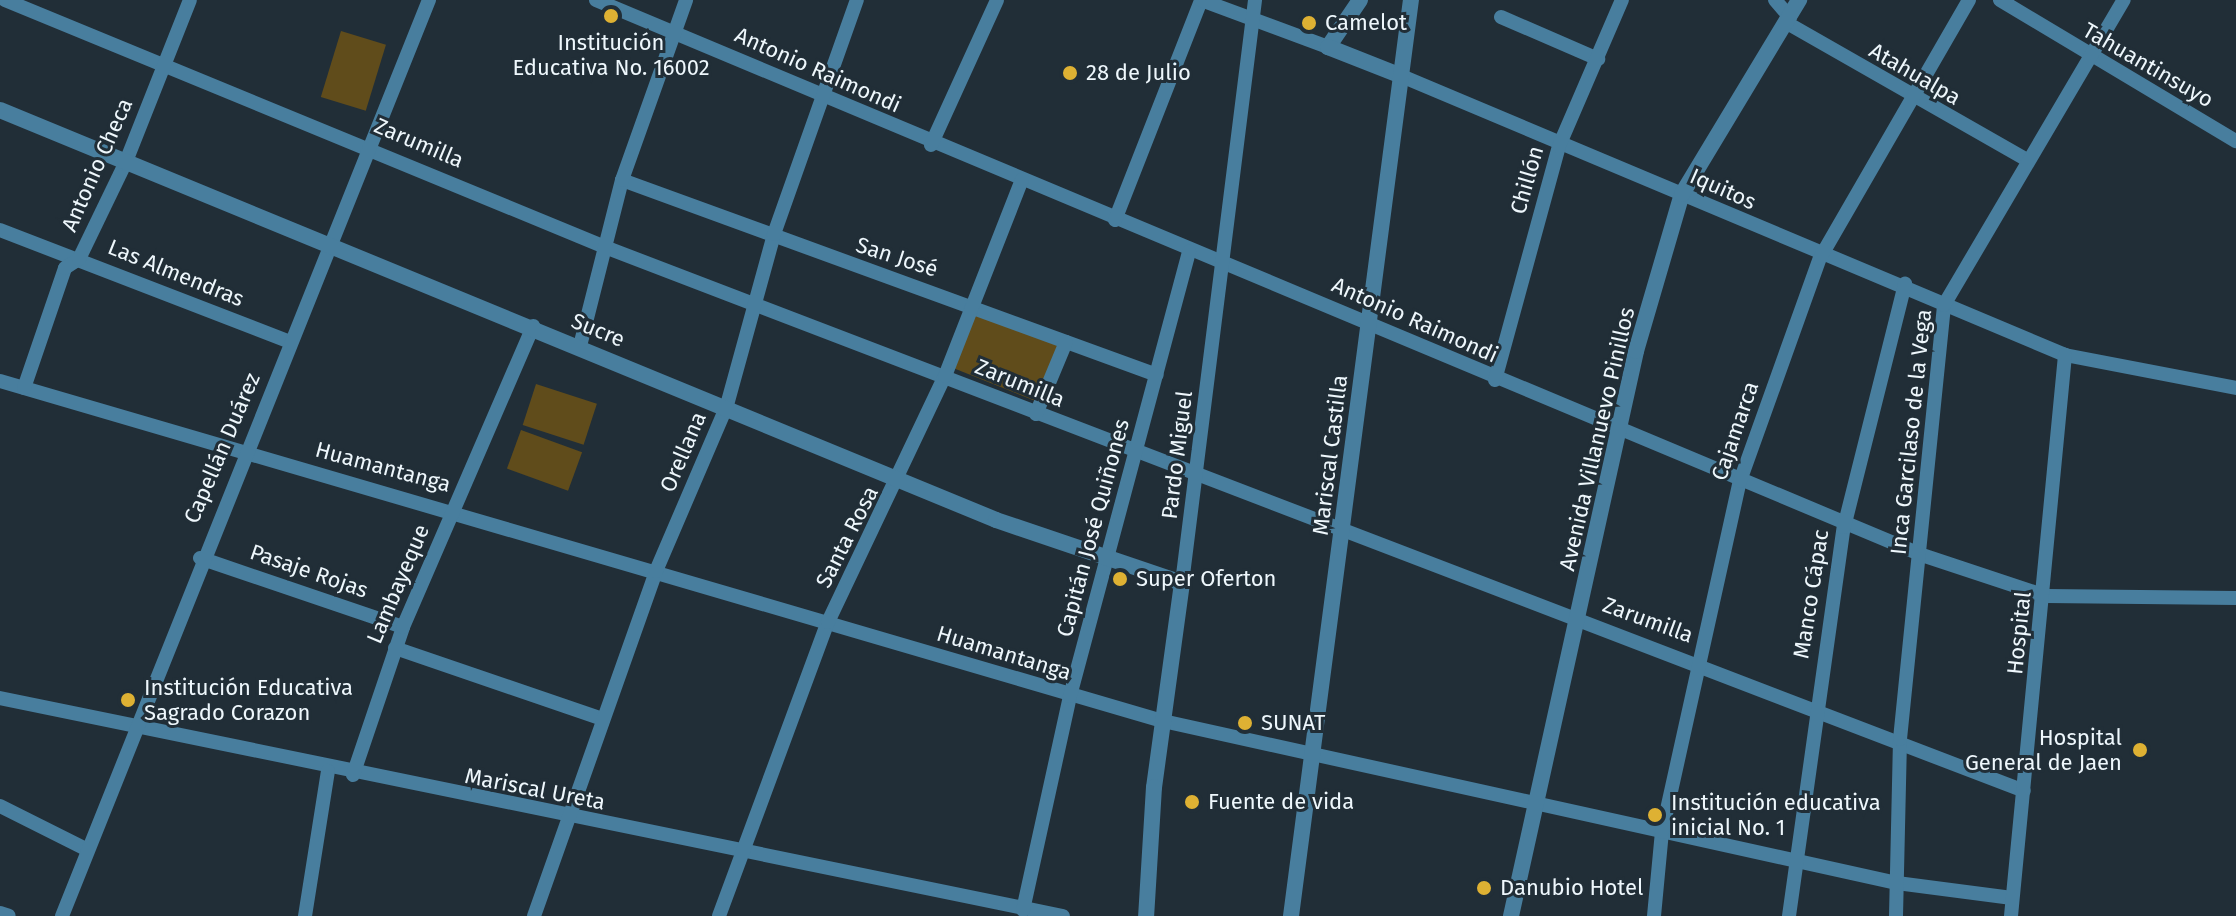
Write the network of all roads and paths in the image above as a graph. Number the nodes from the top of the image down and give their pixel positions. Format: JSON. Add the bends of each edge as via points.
{"nodes":[{"id":1,"x":5,"y":0,"type":"edge"},
{"id":2,"x":190,"y":0,"type":"edge"},
{"id":3,"x":429,"y":0,"type":"edge"},
{"id":4,"x":596,"y":0,"type":"edge"},
{"id":5,"x":686,"y":0,"type":"edge"},
{"id":6,"x":857,"y":0,"type":"edge"},
{"id":7,"x":997,"y":0,"type":"edge"},
{"id":8,"x":1201,"y":0,"type":"edge"},
{"id":9,"x":1255,"y":0,"type":"edge"},
{"id":10,"x":1360,"y":0,"type":"edge"},
{"id":11,"x":1411,"y":0,"type":"edge"},
{"id":12,"x":1622,"y":0,"type":"edge"},
{"id":13,"x":1775,"y":0,"type":"edge"},
{"id":14,"x":1799,"y":0,"type":"edge"},
{"id":15,"x":1969,"y":0,"type":"edge"},
{"id":16,"x":2000,"y":0,"type":"edge"},
{"id":17,"x":2124,"y":0,"type":"edge"},
{"id":18,"x":1253,"y":16,"type":"junction"},
{"id":19,"x":1501,"y":17,"type":"dead end"},
{"id":20,"x":1788,"y":20,"type":"junction"},
{"id":21,"x":674,"y":31,"type":"junction"},
{"id":22,"x":1328,"y":47,"type":"junction"},
{"id":23,"x":2087,"y":57,"type":"junction"},
{"id":24,"x":1598,"y":59,"type":"junction"},
{"id":25,"x":165,"y":63,"type":"junction"},
{"id":26,"x":1399,"y":75,"type":"junction"},
{"id":27,"x":824,"y":96,"type":"junction"},
{"id":28,"x":1911,"y":99,"type":"junction"},
{"id":29,"x":0,"y":110,"type":"edge"},
{"id":30,"x":2236,"y":141,"type":"edge"},
{"id":31,"x":931,"y":145,"type":"junction"},
{"id":32,"x":370,"y":146,"type":"junction"},
{"id":33,"x":1559,"y":146,"type":"junction"},
{"id":34,"x":2025,"y":159,"type":"junction"},
{"id":35,"x":125,"y":164,"type":"junction"},
{"id":36,"x":622,"y":180,"type":"junction"},
{"id":37,"x":1022,"y":180,"type":"junction"},
{"id":38,"x":1682,"y":194,"type":"junction"},
{"id":39,"x":1115,"y":220,"type":"junction"},
{"id":40,"x":0,"y":230,"type":"edge"},
{"id":41,"x":774,"y":234,"type":"junction"},
{"id":42,"x":331,"y":247,"type":"junction"},
{"id":43,"x":610,"y":249,"type":"junction"},
{"id":44,"x":1189,"y":252,"type":"junction"},
{"id":45,"x":1820,"y":258,"type":"junction"},
{"id":46,"x":79,"y":259,"type":"junction"},
{"id":47,"x":1220,"y":264,"type":"junction"},
{"id":48,"x":1905,"y":284,"type":"junction"},
{"id":49,"x":971,"y":303,"type":"junction"},
{"id":50,"x":757,"y":304,"type":"junction"},
{"id":51,"x":1944,"y":305,"type":"junction"},
{"id":52,"x":1369,"y":324,"type":"junction"},
{"id":53,"x":533,"y":326,"type":"junction"},
{"id":54,"x":290,"y":342,"type":"junction"},
{"id":55,"x":1066,"y":342,"type":"junction"},
{"id":56,"x":580,"y":346,"type":"junction"},
{"id":57,"x":2065,"y":355,"type":"junction"},
{"id":58,"x":1157,"y":375,"type":"junction"},
{"id":59,"x":945,"y":376,"type":"junction"},
{"id":60,"x":1495,"y":380,"type":"junction"},
{"id":61,"x":0,"y":381,"type":"edge"},
{"id":62,"x":24,"y":388,"type":"junction"},
{"id":63,"x":2236,"y":388,"type":"edge"},
{"id":64,"x":727,"y":405,"type":"junction"},
{"id":65,"x":1036,"y":414,"type":"junction"},
{"id":66,"x":1622,"y":432,"type":"junction"},
{"id":67,"x":244,"y":451,"type":"junction"},
{"id":68,"x":1135,"y":451,"type":"junction"},
{"id":69,"x":1199,"y":470,"type":"junction"},
{"id":70,"x":899,"y":481,"type":"junction"},
{"id":71,"x":1740,"y":481,"type":"junction"},
{"id":72,"x":454,"y":509,"type":"junction"},
{"id":73,"x":1844,"y":527,"type":"junction"},
{"id":74,"x":1342,"y":528,"type":"junction"},
{"id":75,"x":1922,"y":555,"type":"junction"},
{"id":76,"x":200,"y":558,"type":"junction"},
{"id":77,"x":1110,"y":558,"type":"junction"},
{"id":78,"x":656,"y":571,"type":"junction"},
{"id":79,"x":1182,"y":583,"type":"junction"},
{"id":80,"x":2046,"y":596,"type":"junction"},
{"id":81,"x":2236,"y":598,"type":"edge"},
{"id":82,"x":1579,"y":618,"type":"junction"},
{"id":83,"x":828,"y":622,"type":"junction"},
{"id":84,"x":403,"y":627,"type":"junction"},
{"id":85,"x":395,"y":648,"type":"junction"},
{"id":86,"x":1700,"y":662,"type":"junction"},
{"id":87,"x":1070,"y":696,"type":"junction"},
{"id":88,"x":0,"y":698,"type":"edge"},
{"id":89,"x":1815,"y":709,"type":"junction"},
{"id":90,"x":602,"y":719,"type":"junction"},
{"id":91,"x":1163,"y":721,"type":"junction"},
{"id":92,"x":136,"y":725,"type":"junction"},
{"id":93,"x":1900,"y":739,"type":"junction"},
{"id":94,"x":1316,"y":752,"type":"junction"},
{"id":95,"x":328,"y":771,"type":"junction"},
{"id":96,"x":353,"y":775,"type":"junction"},
{"id":97,"x":2024,"y":791,"type":"junction"},
{"id":98,"x":1538,"y":802,"type":"junction"},
{"id":99,"x":0,"y":806,"type":"edge"},
{"id":100,"x":566,"y":817,"type":"junction"},
{"id":101,"x":1662,"y":832,"type":"junction"},
{"id":102,"x":86,"y":849,"type":"junction"},
{"id":103,"x":743,"y":855,"type":"junction"},
{"id":104,"x":1797,"y":862,"type":"junction"},
{"id":105,"x":1897,"y":883,"type":"junction"},
{"id":106,"x":2012,"y":898,"type":"junction"},
{"id":107,"x":1023,"y":910,"type":"junction"},
{"id":108,"x":0,"y":913,"type":"edge"},
{"id":109,"x":9,"y":916,"type":"edge"},
{"id":110,"x":62,"y":916,"type":"edge"},
{"id":111,"x":305,"y":916,"type":"edge"},
{"id":112,"x":534,"y":916,"type":"edge"},
{"id":113,"x":719,"y":916,"type":"edge"},
{"id":114,"x":1063,"y":916,"type":"edge"},
{"id":115,"x":1146,"y":916,"type":"edge"},
{"id":116,"x":1291,"y":916,"type":"edge"},
{"id":117,"x":1511,"y":916,"type":"edge"},
{"id":118,"x":1654,"y":916,"type":"edge"},
{"id":119,"x":1789,"y":916,"type":"edge"},
{"id":120,"x":1896,"y":916,"type":"edge"},
{"id":121,"x":2011,"y":916,"type":"edge"}],
"edges":[{"from":1,"to":25,"type":"street","name":"Zarumilla"},
{"from":2,"to":25,"type":"street","name":"Antonio Checa"},
{"from":3,"to":32,"type":"street","name":"Capellán Duárez"},
{"from":4,"to":21,"type":"street","name":"Antonio Raimondi"},
{"from":5,"to":21,"type":"street"},
{"from":6,"to":27,"type":"street","name":"Orellana"},
{"from":7,"to":31,"type":"street"},
{"from":8,"to":18,"type":"street","name":"Iquitos"},
{"from":8,"to":39,"type":"street"},
{"from":9,"to":18,"type":"street","name":"Pardo Miguel"},
{"from":10,"to":22,"type":"street"},
{"from":11,"to":26,"type":"street","name":"Mariscal Castilla"},
{"from":12,"to":24,"type":"street","name":"Chillón"},
{"from":13,"to":20,"type":"street","name":"Atahualpa"},
{"from":14,"to":20,"type":"street","name":"Avenida Villanuevo Pinillos"},
{"from":15,"to":28,"type":"street","name":"Cajamarca"},
{"from":16,"to":23,"type":"street","name":"Tahuantinsuyo"},
{"from":17,"to":23,"type":"street","name":"Inca Garcilaso de la Vega"},
{"from":18,"to":22,"type":"street","name":"Iquitos"},
{"from":18,"to":47,"type":"street","name":"Pardo Miguel"},
{"from":19,"to":24,"type":"street"},
{"from":20,"to":28,"type":"street","name":"Atahualpa"},
{"from":20,"to":38,"type":"street","name":"Avenida Villanuevo Pinillos"},
{"from":21,"to":27,"type":"street","name":"Antonio Raimondi"},
{"from":21,"to":36,"type":"street"},
{"from":22,"to":26,"type":"street","name":"Iquitos"},
{"from":23,"to":30,"type":"street","name":"Tahuantinsuyo"},
{"from":23,"to":34,"type":"street","name":"Inca Garcilaso de la Vega"},
{"from":24,"to":33,"type":"street","name":"Chillón"},
{"from":25,"to":32,"type":"street","name":"Zarumilla"},
{"from":25,"to":35,"type":"street","name":"Antonio Checa"},
{"from":26,"to":33,"type":"street","name":"Iquitos"},
{"from":26,"to":52,"type":"street","name":"Mariscal Castilla"},
{"from":27,"to":31,"type":"street","name":"Antonio Raimondi"},
{"from":27,"to":41,"type":"street","name":"Orellana"},
{"from":28,"to":34,"type":"street","name":"Atahualpa"},
{"from":28,"to":45,"type":"street","name":"Cajamarca"},
{"from":29,"to":35,"type":"street","name":"Sucre"},
{"from":31,"to":37,"type":"street","name":"Antonio Raimondi"},
{"from":32,"to":42,"type":"street","name":"Capellán Duárez"},
{"from":32,"to":43,"type":"street","name":"Zarumilla"},
{"from":33,"to":38,"type":"street","name":"Iquitos"},
{"from":33,"to":60,"type":"street","name":"Chillón"},
{"from":34,"to":51,"type":"street","name":"Inca Garcilaso de la Vega"},
{"from":35,"to":42,"type":"street","name":"Sucre"},
{"from":35,"to":46,"type":"street","name":"Antonio Checa"},
{"from":36,"to":41,"type":"street","name":"San José"},
{"from":36,"to":43,"type":"street"},
{"from":37,"to":39,"type":"street","name":"Antonio Raimondi"},
{"from":37,"to":49,"type":"street","name":"Santa Rosa"},
{"from":38,"to":45,"type":"street","name":"Iquitos"},
{"from":38,"to":66,"type":"street","name":"Avenida Villanuevo Pinillos","via":[[1636,351]]},
{"from":39,"to":44,"type":"street","name":"Antonio Raimondi"},
{"from":40,"to":46,"type":"street","name":"Las Almendras"},
{"from":41,"to":49,"type":"street","name":"San José"},
{"from":41,"to":50,"type":"street","name":"Orellana"},
{"from":42,"to":53,"type":"street","name":"Sucre"},
{"from":42,"to":54,"type":"street","name":"Capellán Duárez"},
{"from":43,"to":50,"type":"street","name":"Zarumilla"},
{"from":43,"to":56,"type":"street"},
{"from":44,"to":47,"type":"street","name":"Antonio Raimondi"},
{"from":44,"to":58,"type":"street","name":"Capitán José Quiñones"},
{"from":45,"to":48,"type":"street","name":"Iquitos"},
{"from":45,"to":71,"type":"street","name":"Cajamarca"},
{"from":46,"to":54,"type":"street","name":"Las Almendras"},
{"from":46,"to":62,"type":"street","name":"Antonio Checa","via":[[65,268]]},
{"from":47,"to":52,"type":"street","name":"Antonio Raimondi"},
{"from":47,"to":69,"type":"street","name":"Pardo Miguel"},
{"from":48,"to":51,"type":"street","name":"Iquitos"},
{"from":48,"to":73,"type":"street","name":"Manco Cápac"},
{"from":49,"to":55,"type":"street","name":"San José"},
{"from":49,"to":59,"type":"street","name":"Santa Rosa"},
{"from":50,"to":59,"type":"street","name":"Zarumilla"},
{"from":50,"to":64,"type":"street","name":"Orellana"},
{"from":51,"to":57,"type":"street","name":"Iquitos"},
{"from":51,"to":75,"type":"street","name":"Inca Garcilaso de la Vega"},
{"from":52,"to":60,"type":"street","name":"Antonio Raimondi"},
{"from":52,"to":74,"type":"street","name":"Mariscal Castilla"},
{"from":53,"to":56,"type":"street","name":"Sucre"},
{"from":53,"to":72,"type":"street","name":"Lambayeque"},
{"from":54,"to":67,"type":"street","name":"Capellán Duárez"},
{"from":55,"to":58,"type":"street","name":"San José"},
{"from":55,"to":65,"type":"street"},
{"from":56,"to":64,"type":"street","name":"Sucre"},
{"from":57,"to":63,"type":"street","name":"Iquitos"},
{"from":57,"to":80,"type":"street","name":"Hospital"},
{"from":58,"to":68,"type":"street","name":"Capitán José Quiñones"},
{"from":59,"to":65,"type":"street","name":"Zarumilla"},
{"from":59,"to":70,"type":"street","name":"Santa Rosa"},
{"from":60,"to":66,"type":"street","name":"Antonio Raimondi"},
{"from":61,"to":62,"type":"street","name":"Huamantanga"},
{"from":62,"to":67,"type":"street","name":"Huamantanga"},
{"from":64,"to":70,"type":"street","name":"Sucre"},
{"from":64,"to":78,"type":"street","name":"Orellana"},
{"from":65,"to":68,"type":"street","name":"Zarumilla"},
{"from":66,"to":71,"type":"street","name":"Antonio Raimondi"},
{"from":66,"to":82,"type":"street","name":"Avenida Villanuevo Pinillos"},
{"from":67,"to":72,"type":"street","name":"Huamantanga"},
{"from":67,"to":76,"type":"street","name":"Capellán Duárez"},
{"from":68,"to":69,"type":"street","name":"Zarumilla"},
{"from":68,"to":77,"type":"street","name":"Capitán José Quiñones"},
{"from":69,"to":74,"type":"street","name":"Zarumilla"},
{"from":69,"to":79,"type":"street","name":"Pardo Miguel"},
{"from":70,"to":77,"type":"street","name":"Sucre"},
{"from":70,"to":83,"type":"street","name":"Santa Rosa"},
{"from":71,"to":73,"type":"street","name":"Antonio Raimondi"},
{"from":71,"to":86,"type":"street","name":"Cajamarca"},
{"from":72,"to":78,"type":"street","name":"Huamantanga"},
{"from":72,"to":84,"type":"street","name":"Lambayeque"},
{"from":73,"to":75,"type":"street","name":"Antonio Raimondi"},
{"from":73,"to":89,"type":"street","name":"Manco Cápac"},
{"from":74,"to":82,"type":"street","name":"Zarumilla"},
{"from":74,"to":94,"type":"street","name":"Mariscal Castilla"},
{"from":75,"to":80,"type":"street","name":"Antonio Raimondi"},
{"from":75,"to":93,"type":"street","name":"Inca Garcilaso de la Vega"},
{"from":76,"to":84,"type":"street","name":"Pasaje Rojas"},
{"from":76,"to":92,"type":"street","name":"Capellán Duárez"},
{"from":77,"to":79,"type":"street","name":"Sucre"},
{"from":77,"to":87,"type":"street","name":"Capitán José Quiñones"},
{"from":78,"to":83,"type":"street","name":"Huamantanga"},
{"from":78,"to":90,"type":"street","name":"Orellana"},
{"from":79,"to":91,"type":"street","name":"Pardo Miguel"},
{"from":80,"to":81,"type":"street","name":"Antonio Raimondi"},
{"from":80,"to":97,"type":"street","name":"Hospital"},
{"from":82,"to":86,"type":"street","name":"Zarumilla"},
{"from":82,"to":98,"type":"street","name":"Avenida Villanuevo Pinillos"},
{"from":83,"to":87,"type":"street","name":"Huamantanga"},
{"from":83,"to":103,"type":"street","name":"Santa Rosa"},
{"from":84,"to":85,"type":"street","name":"Lambayeque"},
{"from":85,"to":90,"type":"street"},
{"from":85,"to":96,"type":"street","name":"Lambayeque"},
{"from":86,"to":89,"type":"street","name":"Zarumilla"},
{"from":86,"to":101,"type":"street","name":"Cajamarca"},
{"from":87,"to":91,"type":"street","name":"Huamantanga"},
{"from":87,"to":107,"type":"street","name":"Capitán José Quiñones"},
{"from":88,"to":92,"type":"street","name":"Mariscal Ureta"},
{"from":89,"to":93,"type":"street","name":"Zarumilla"},
{"from":89,"to":104,"type":"street","name":"Manco Cápac"},
{"from":90,"to":100,"type":"street","name":"Orellana"},
{"from":91,"to":94,"type":"street","name":"Huamantanga"},
{"from":91,"to":115,"type":"street","name":"Pardo Miguel"},
{"from":92,"to":95,"type":"street","name":"Mariscal Ureta"},
{"from":92,"to":102,"type":"street","name":"Capellán Duárez"},
{"from":93,"to":97,"type":"street","name":"Zarumilla"},
{"from":93,"to":105,"type":"street","name":"Inca Garcilaso de la Vega"},
{"from":94,"to":98,"type":"street","name":"Huamantanga"},
{"from":94,"to":116,"type":"street","name":"Mariscal Castilla"},
{"from":95,"to":96,"type":"street","name":"Mariscal Ureta"},
{"from":95,"to":111,"type":"street"},
{"from":96,"to":100,"type":"street","name":"Mariscal Ureta"},
{"from":97,"to":106,"type":"street","name":"Hospital"},
{"from":98,"to":101,"type":"street","name":"Huamantanga"},
{"from":98,"to":117,"type":"street","name":"Avenida Villanuevo Pinillos"},
{"from":99,"to":102,"type":"street"},
{"from":100,"to":103,"type":"street","name":"Mariscal Ureta"},
{"from":100,"to":112,"type":"street","name":"Orellana"},
{"from":101,"to":104,"type":"street","name":"Huamantanga"},
{"from":101,"to":118,"type":"street","name":"Cajamarca"},
{"from":102,"to":110,"type":"street","name":"Capellán Duárez"},
{"from":103,"to":107,"type":"street","name":"Mariscal Ureta"},
{"from":103,"to":113,"type":"street","name":"Santa Rosa"},
{"from":104,"to":105,"type":"street","name":"Huamantanga"},
{"from":104,"to":119,"type":"street","name":"Manco Cápac"},
{"from":105,"to":106,"type":"street","name":"Huamantanga"},
{"from":105,"to":120,"type":"street","name":"Inca Garcilaso de la Vega"},
{"from":106,"to":121,"type":"street","name":"Hospital"},
{"from":107,"to":114,"type":"street","name":"Mariscal Ureta"},
{"from":108,"to":109,"type":"street"}]}
